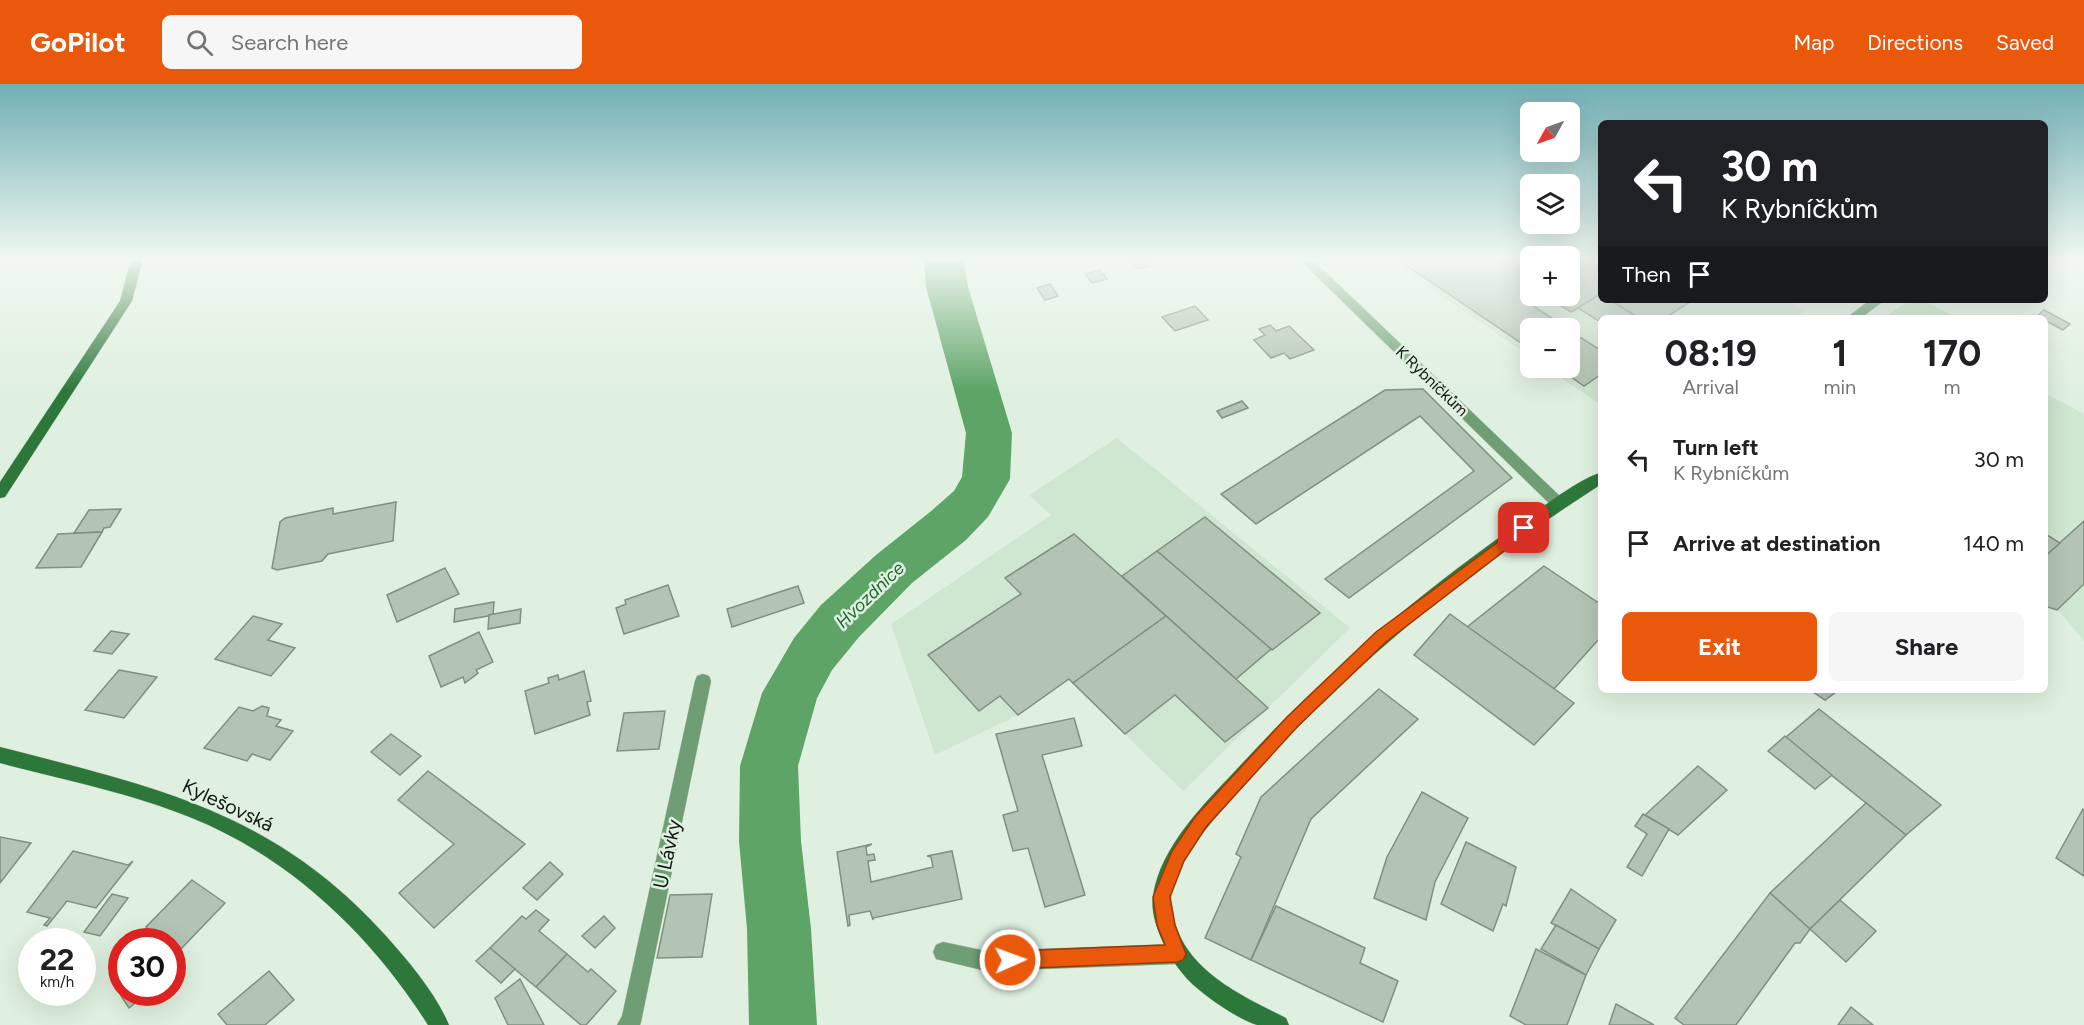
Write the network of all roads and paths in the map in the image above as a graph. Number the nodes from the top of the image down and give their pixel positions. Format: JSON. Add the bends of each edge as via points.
{"nodes":[{"id":1,"x":125,"y":303,"type":"edge"},
{"id":2,"x":1350,"y":303,"type":"edge"},
{"id":3,"x":1874,"y":303,"type":"edge"},
{"id":4,"x":1856,"y":315,"type":"edge"},
{"id":5,"x":1598,"y":479,"type":"edge"},
{"id":6,"x":0,"y":493,"type":"edge"},
{"id":7,"x":1558,"y":504,"type":"junction"},
{"id":8,"x":704,"y":681,"type":"dead end"},
{"id":9,"x":0,"y":755,"type":"edge"},
{"id":10,"x":943,"y":952,"type":"dead end"},
{"id":11,"x":1177,"y":954,"type":"junction"},
{"id":12,"x":439,"y":1025,"type":"edge"},
{"id":13,"x":627,"y":1025,"type":"edge"},
{"id":14,"x":1279,"y":1025,"type":"edge"}],
"edges":[{"from":1,"to":6,"type":"main road"},
{"from":2,"to":7,"type":"street","name":"K Rybníčkům"},
{"from":3,"to":4,"type":"main road"},
{"from":5,"to":7,"type":"main road"},
{"from":7,"to":11,"type":"main road","via":[[1382,636],[1292,722],[1201,822],[1178,856],[1161,897]]},
{"from":8,"to":13,"type":"street","name":"U Lávky","via":[[631,1022]]},
{"from":9,"to":12,"type":"main road","name":"Kylešovská","via":[[144,793],[201,813],[261,843],[316,883],[362,926],[407,976]]},
{"from":10,"to":11,"type":"street","via":[[986,961]]},
{"from":11,"to":14,"type":"main road","via":[[1196,976],[1221,995]]}]}
